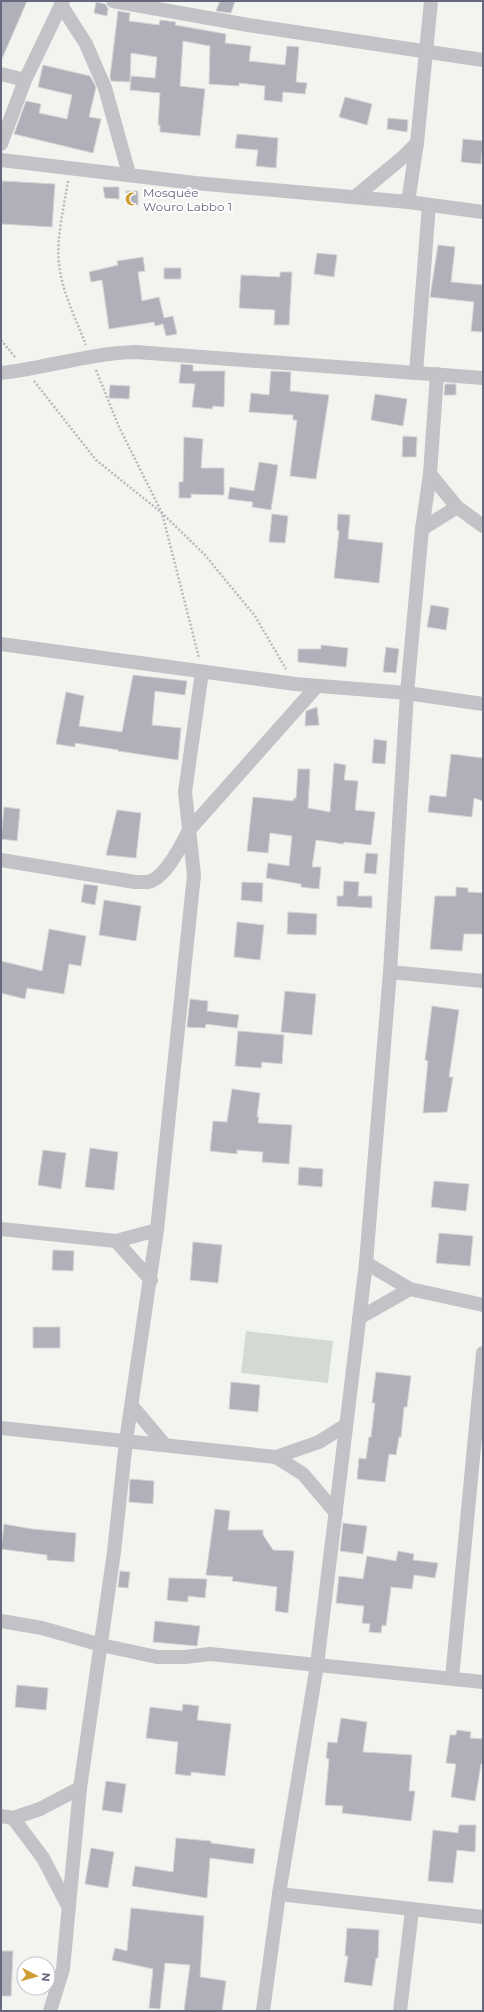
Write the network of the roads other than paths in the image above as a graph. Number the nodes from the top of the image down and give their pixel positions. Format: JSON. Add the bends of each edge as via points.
{"nodes":[{"id":1,"x":114,"y":1,"type":"edge"},
{"id":2,"x":431,"y":1,"type":"edge"},
{"id":3,"x":62,"y":3,"type":"edge"},
{"id":4,"x":426,"y":52,"type":"junction"},
{"id":5,"x":483,"y":60,"type":"edge"},
{"id":6,"x":1,"y":74,"type":"edge"},
{"id":7,"x":25,"y":80,"type":"junction"},
{"id":8,"x":417,"y":143,"type":"junction"},
{"id":9,"x":1,"y":144,"type":"edge"},
{"id":10,"x":1,"y":160,"type":"edge"},
{"id":11,"x":129,"y":174,"type":"junction"},
{"id":12,"x":355,"y":197,"type":"junction"},
{"id":13,"x":408,"y":202,"type":"junction"},
{"id":14,"x":429,"y":205,"type":"junction"},
{"id":15,"x":483,"y":212,"type":"edge"},
{"id":16,"x":1,"y":373,"type":"edge"},
{"id":17,"x":416,"y":373,"type":"junction"},
{"id":18,"x":437,"y":374,"type":"junction"},
{"id":19,"x":483,"y":378,"type":"edge"},
{"id":20,"x":430,"y":474,"type":"junction"},
{"id":21,"x":457,"y":507,"type":"junction"},
{"id":22,"x":483,"y":526,"type":"edge"},
{"id":23,"x":422,"y":529,"type":"junction"},
{"id":24,"x":1,"y":644,"type":"edge"},
{"id":25,"x":202,"y":672,"type":"junction"},
{"id":26,"x":317,"y":686,"type":"junction"},
{"id":27,"x":407,"y":692,"type":"junction"},
{"id":28,"x":483,"y":704,"type":"edge"},
{"id":29,"x":189,"y":830,"type":"junction"},
{"id":30,"x":1,"y":860,"type":"edge"},
{"id":31,"x":390,"y":972,"type":"junction"},
{"id":32,"x":483,"y":981,"type":"edge"},
{"id":33,"x":1,"y":1229,"type":"edge"},
{"id":34,"x":156,"y":1230,"type":"junction"},
{"id":35,"x":116,"y":1241,"type":"junction"},
{"id":36,"x":366,"y":1262,"type":"junction"},
{"id":37,"x":150,"y":1280,"type":"junction"},
{"id":38,"x":410,"y":1290,"type":"junction"},
{"id":39,"x":483,"y":1304,"type":"edge"},
{"id":40,"x":359,"y":1318,"type":"junction"},
{"id":41,"x":483,"y":1353,"type":"edge"},
{"id":42,"x":132,"y":1406,"type":"junction"},
{"id":43,"x":346,"y":1425,"type":"junction"},
{"id":44,"x":1,"y":1428,"type":"edge"},
{"id":45,"x":126,"y":1441,"type":"junction"},
{"id":46,"x":165,"y":1445,"type":"junction"},
{"id":47,"x":276,"y":1457,"type":"junction"},
{"id":48,"x":336,"y":1513,"type":"junction"},
{"id":49,"x":1,"y":1621,"type":"edge"},
{"id":50,"x":101,"y":1645,"type":"junction"},
{"id":51,"x":317,"y":1665,"type":"junction"},
{"id":52,"x":452,"y":1678,"type":"junction"},
{"id":53,"x":483,"y":1682,"type":"edge"},
{"id":54,"x":80,"y":1788,"type":"junction"},
{"id":55,"x":7,"y":1817,"type":"edge"},
{"id":56,"x":279,"y":1894,"type":"junction"},
{"id":57,"x":69,"y":1909,"type":"junction"},
{"id":58,"x":412,"y":1910,"type":"junction"},
{"id":59,"x":483,"y":1917,"type":"edge"},
{"id":60,"x":50,"y":2011,"type":"edge"},
{"id":61,"x":262,"y":2011,"type":"edge"},
{"id":62,"x":400,"y":2011,"type":"edge"}],
"edges":[{"from":1,"to":4,"type":"street","via":[[248,25]]},
{"from":2,"to":4,"type":"street"},
{"from":3,"to":7,"type":"street"},
{"from":3,"to":11,"type":"street","via":[[86,44],[105,88]]},
{"from":4,"to":5,"type":"street"},
{"from":4,"to":8,"type":"street"},
{"from":6,"to":7,"type":"street"},
{"from":7,"to":9,"type":"street"},
{"from":8,"to":12,"type":"street"},
{"from":8,"to":13,"type":"street"},
{"from":10,"to":11,"type":"street"},
{"from":11,"to":12,"type":"street","via":[[194,183]]},
{"from":12,"to":13,"type":"street"},
{"from":13,"to":14,"type":"street"},
{"from":14,"to":15,"type":"street"},
{"from":14,"to":17,"type":"street"},
{"from":16,"to":17,"type":"street","via":[[90,355],[136,352]]},
{"from":17,"to":18,"type":"street"},
{"from":18,"to":19,"type":"street"},
{"from":18,"to":20,"type":"street"},
{"from":20,"to":21,"type":"street"},
{"from":20,"to":23,"type":"street"},
{"from":21,"to":22,"type":"street"},
{"from":21,"to":23,"type":"street"},
{"from":23,"to":27,"type":"street"},
{"from":24,"to":25,"type":"street"},
{"from":25,"to":26,"type":"street"},
{"from":25,"to":29,"type":"street","via":[[185,792]]},
{"from":26,"to":27,"type":"street"},
{"from":26,"to":29,"type":"street"},
{"from":27,"to":28,"type":"street"},
{"from":27,"to":31,"type":"street"},
{"from":29,"to":30,"type":"street","via":[[175,856],[162,872],[149,882],[135,882]]},
{"from":29,"to":34,"type":"street","via":[[194,875]]},
{"from":31,"to":32,"type":"street"},
{"from":31,"to":36,"type":"street"},
{"from":33,"to":35,"type":"street"},
{"from":34,"to":35,"type":"street"},
{"from":34,"to":37,"type":"street"},
{"from":35,"to":37,"type":"street"},
{"from":36,"to":38,"type":"street"},
{"from":36,"to":40,"type":"street"},
{"from":37,"to":42,"type":"street"},
{"from":38,"to":39,"type":"street"},
{"from":38,"to":40,"type":"street"},
{"from":40,"to":43,"type":"street"},
{"from":41,"to":52,"type":"street"},
{"from":42,"to":45,"type":"street"},
{"from":42,"to":46,"type":"street"},
{"from":43,"to":47,"type":"street","via":[[319,1442]]},
{"from":43,"to":48,"type":"street"},
{"from":44,"to":45,"type":"street"},
{"from":45,"to":46,"type":"street"},
{"from":45,"to":50,"type":"street"},
{"from":46,"to":47,"type":"street"},
{"from":47,"to":48,"type":"street","via":[[303,1474]]},
{"from":48,"to":51,"type":"street"},
{"from":49,"to":50,"type":"street","via":[[42,1628]]},
{"from":50,"to":51,"type":"street","via":[[157,1657],[210,1654]]},
{"from":50,"to":54,"type":"street"},
{"from":51,"to":52,"type":"street"},
{"from":51,"to":56,"type":"street"},
{"from":52,"to":53,"type":"street"},
{"from":54,"to":55,"type":"street","via":[[40,1809]]},
{"from":54,"to":57,"type":"street"},
{"from":55,"to":57,"type":"street","via":[[43,1858]]},
{"from":56,"to":58,"type":"street"},
{"from":56,"to":61,"type":"street"},
{"from":57,"to":60,"type":"street","via":[[63,1969]]},
{"from":58,"to":59,"type":"street"},
{"from":58,"to":62,"type":"street"}]}
